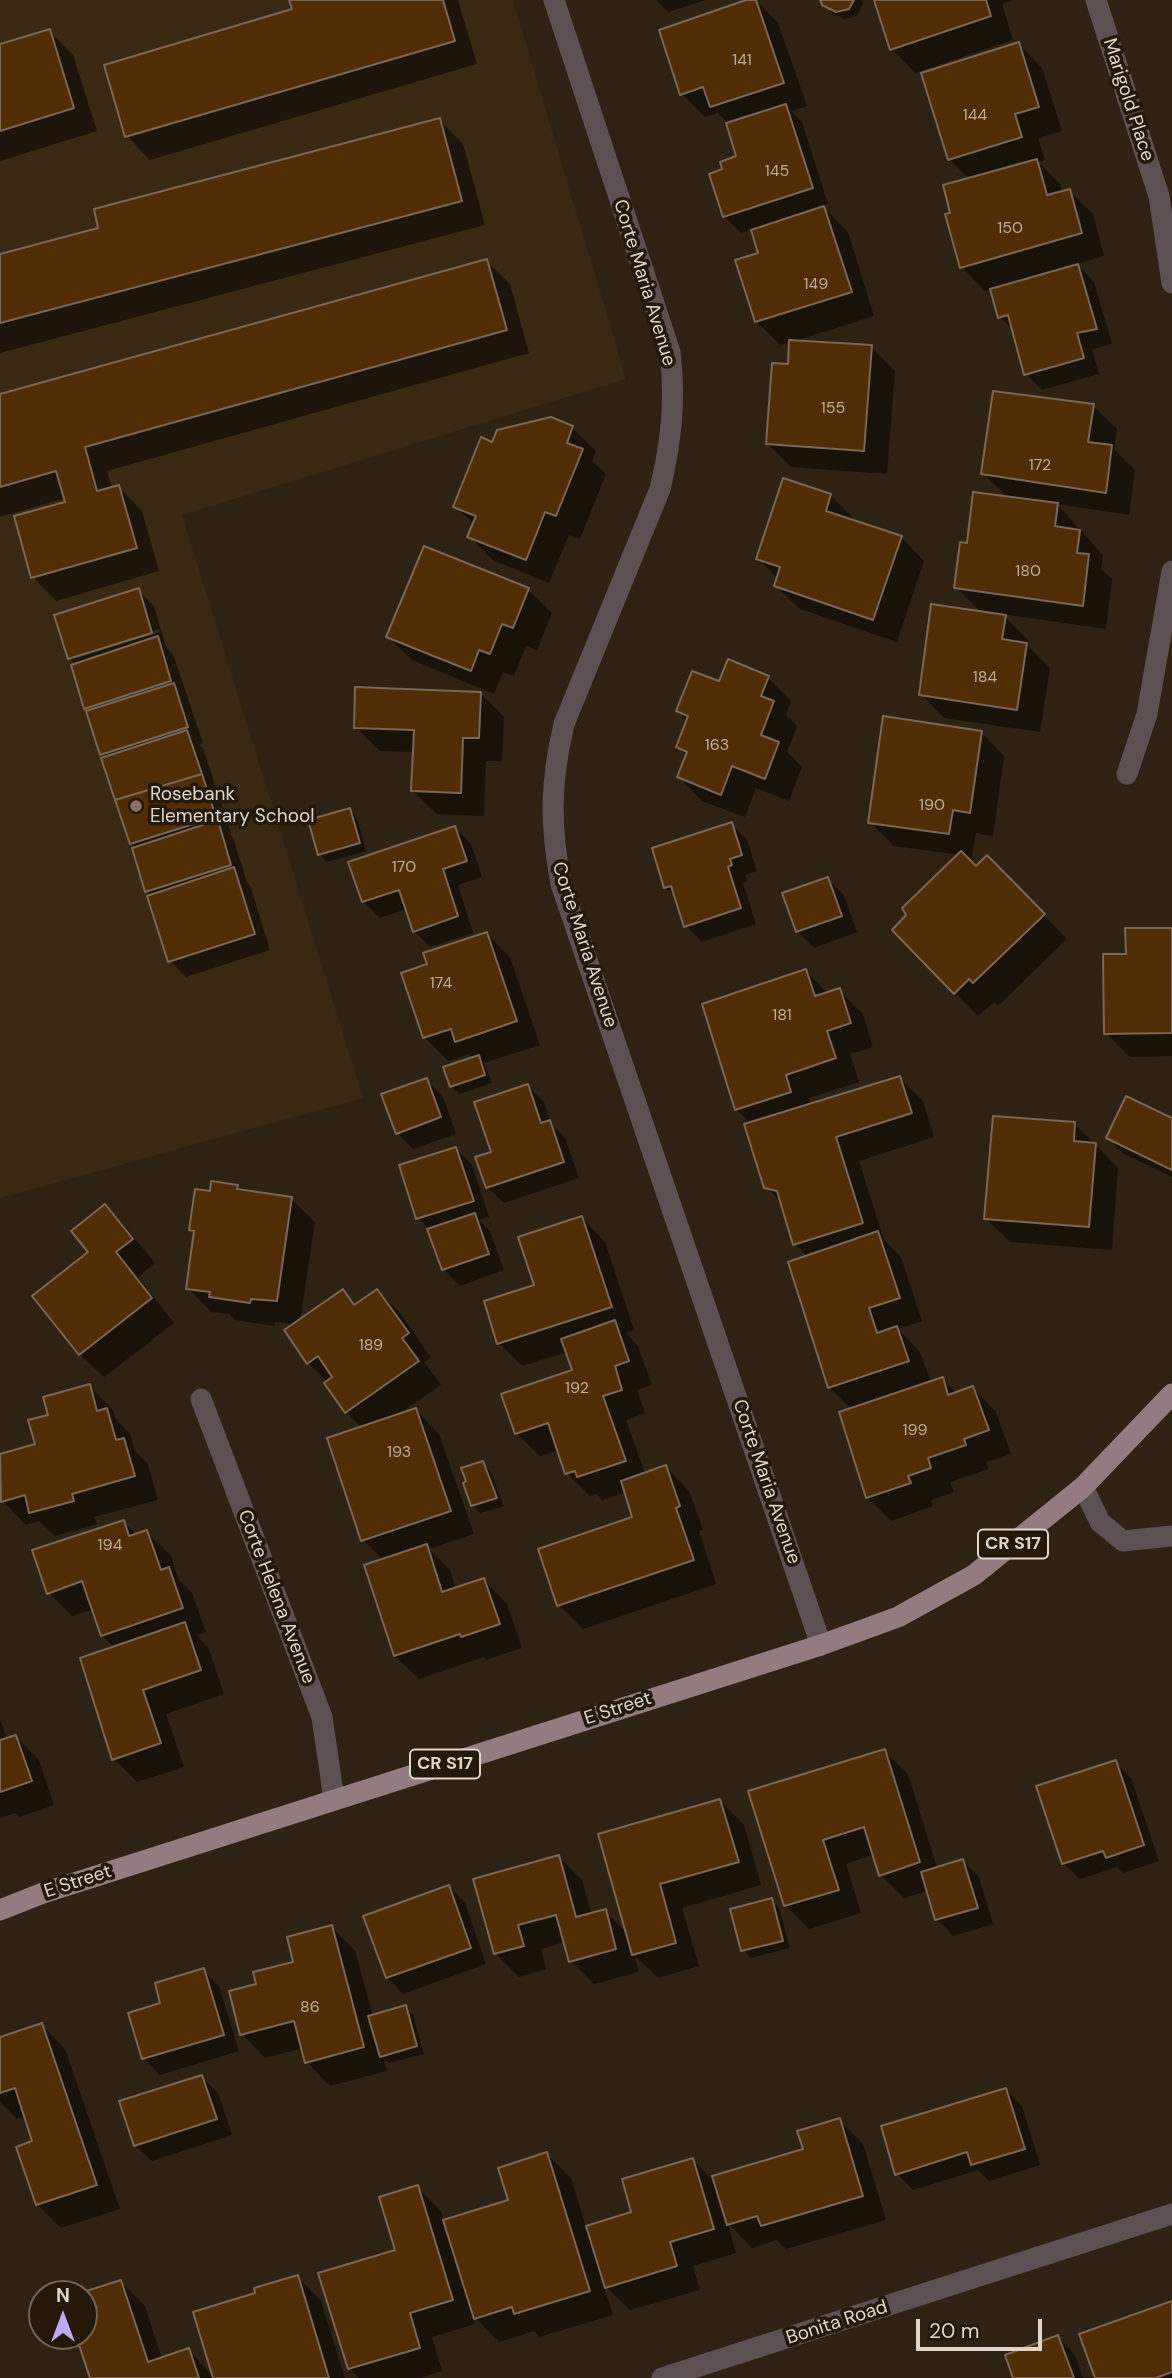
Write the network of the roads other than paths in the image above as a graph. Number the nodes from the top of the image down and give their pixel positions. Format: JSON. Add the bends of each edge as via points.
{"nodes":[{"id":1,"x":554,"y":0,"type":"edge"},
{"id":2,"x":1096,"y":0,"type":"edge"},
{"id":3,"x":1172,"y":283,"type":"edge"},
{"id":4,"x":1172,"y":571,"type":"edge"},
{"id":5,"x":1127,"y":774,"type":"dead end"},
{"id":6,"x":1172,"y":1394,"type":"edge"},
{"id":7,"x":201,"y":1399,"type":"dead end"},
{"id":8,"x":1083,"y":1487,"type":"junction"},
{"id":9,"x":1172,"y":1536,"type":"edge"},
{"id":10,"x":821,"y":1645,"type":"junction"},
{"id":11,"x":334,"y":1799,"type":"junction"},
{"id":12,"x":0,"y":1910,"type":"edge"},
{"id":13,"x":1172,"y":2214,"type":"edge"},
{"id":14,"x":662,"y":2378,"type":"edge"}],
"edges":[{"from":1,"to":10,"type":"street","name":"Corte Maria Avenue","via":[[670,352],[674,398],[660,489],[565,724],[551,799],[553,842],[561,884]]},
{"from":2,"to":3,"type":"street","name":"Marigold Place","via":[[1159,196]]},
{"from":4,"to":5,"type":"street","via":[[1147,714]]},
{"from":6,"to":8,"type":"main road","name":"E Street","number":"CR S17"},
{"from":7,"to":11,"type":"street","name":"Corte Helena Avenue","via":[[322,1717]]},
{"from":8,"to":9,"type":"street","via":[[1100,1522],[1123,1541]]},
{"from":8,"to":10,"type":"main road","name":"E Street","number":"CR S17","via":[[974,1575],[898,1617]]},
{"from":10,"to":11,"type":"main road","name":"E Street","number":"CR S17"},
{"from":11,"to":12,"type":"main road","name":"E Street","number":"CR S17"},
{"from":13,"to":14,"type":"street","name":"Bonita Road"}]}
